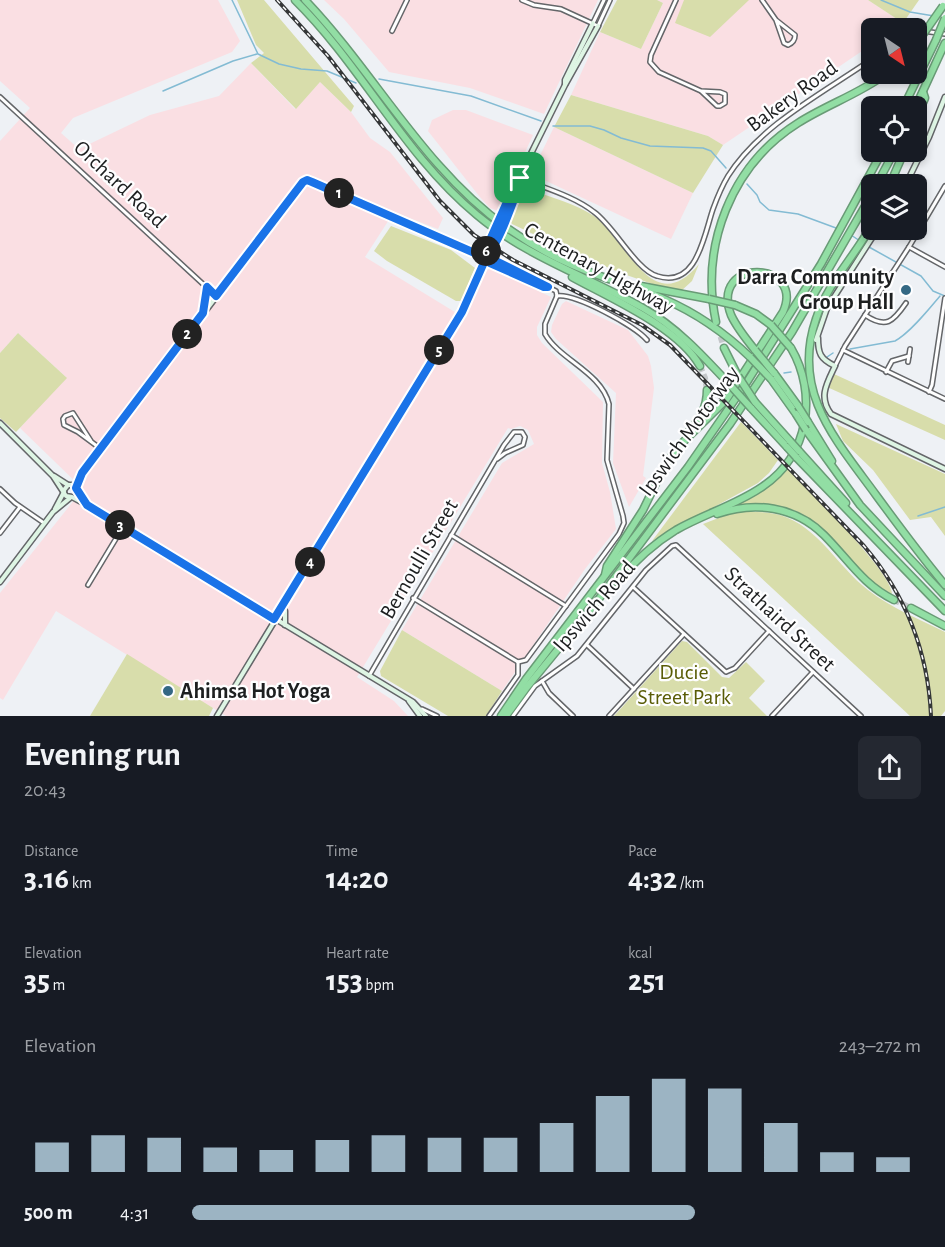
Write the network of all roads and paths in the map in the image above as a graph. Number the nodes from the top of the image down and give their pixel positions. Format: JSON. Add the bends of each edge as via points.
{"nodes":[{"id":1,"x":295,"y":0,"type":"edge"},
{"id":2,"x":305,"y":0,"type":"edge"},
{"id":3,"x":406,"y":0,"type":"edge"},
{"id":4,"x":522,"y":0,"type":"edge"},
{"id":5,"x":604,"y":0,"type":"edge"},
{"id":6,"x":610,"y":0,"type":"edge"},
{"id":7,"x":676,"y":0,"type":"edge"},
{"id":8,"x":762,"y":0,"type":"edge"},
{"id":9,"x":944,"y":4,"type":"edge"},
{"id":10,"x":945,"y":18,"type":"edge"},
{"id":11,"x":776,"y":20,"type":"junction"},
{"id":12,"x":593,"y":24,"type":"junction"},
{"id":13,"x":598,"y":26,"type":"junction"},
{"id":14,"x":927,"y":29,"type":"edge"},
{"id":15,"x":392,"y":31,"type":"dead end"},
{"id":16,"x":927,"y":32,"type":"edge"},
{"id":17,"x":945,"y":34,"type":"edge"},
{"id":18,"x":945,"y":43,"type":"edge"},
{"id":19,"x":861,"y":66,"type":"edge"},
{"id":20,"x":870,"y":84,"type":"edge"},
{"id":21,"x":565,"y":85,"type":"junction"},
{"id":22,"x":701,"y":91,"type":"junction"},
{"id":23,"x":923,"y":91,"type":"junction"},
{"id":24,"x":909,"y":96,"type":"edge"},
{"id":25,"x":921,"y":96,"type":"edge"},
{"id":26,"x":924,"y":96,"type":"edge"},
{"id":27,"x":0,"y":97,"type":"edge"},
{"id":28,"x":944,"y":100,"type":"edge"},
{"id":29,"x":877,"y":162,"type":"edge"},
{"id":30,"x":911,"y":174,"type":"edge"},
{"id":31,"x":520,"y":178,"type":"junction"},
{"id":32,"x":945,"y":186,"type":"edge"},
{"id":33,"x":861,"y":214,"type":"edge"},
{"id":34,"x":866,"y":240,"type":"edge"},
{"id":35,"x":909,"y":247,"type":"junction"},
{"id":36,"x":860,"y":249,"type":"junction"},
{"id":37,"x":536,"y":255,"type":"junction"},
{"id":38,"x":486,"y":258,"type":"junction"},
{"id":39,"x":945,"y":267,"type":"edge"},
{"id":40,"x":632,"y":286,"type":"junction"},
{"id":41,"x":207,"y":287,"type":"junction"},
{"id":42,"x":216,"y":296,"type":"junction"},
{"id":43,"x":557,"y":296,"type":"junction"},
{"id":44,"x":945,"y":298,"type":"edge"},
{"id":45,"x":944,"y":302,"type":"edge"},
{"id":46,"x":906,"y":303,"type":"dead end"},
{"id":47,"x":203,"y":313,"type":"junction"},
{"id":48,"x":865,"y":315,"type":"junction"},
{"id":49,"x":716,"y":322,"type":"tunnel mouth"},
{"id":50,"x":647,"y":340,"type":"dead end"},
{"id":51,"x":724,"y":348,"type":"tunnel mouth"},
{"id":52,"x":910,"y":349,"type":"dead end"},
{"id":53,"x":843,"y":350,"type":"junction"},
{"id":54,"x":909,"y":356,"type":"junction"},
{"id":55,"x":908,"y":362,"type":"dead end"},
{"id":56,"x":700,"y":366,"type":"tunnel mouth"},
{"id":57,"x":834,"y":367,"type":"junction"},
{"id":58,"x":886,"y":372,"type":"junction"},
{"id":59,"x":772,"y":376,"type":"junction"},
{"id":60,"x":707,"y":390,"type":"tunnel mouth"},
{"id":61,"x":930,"y":392,"type":"junction"},
{"id":62,"x":945,"y":399,"type":"edge"},
{"id":63,"x":0,"y":423,"type":"edge"},
{"id":64,"x":807,"y":426,"type":"junction"},
{"id":65,"x":91,"y":441,"type":"junction"},
{"id":66,"x":788,"y":444,"type":"junction"},
{"id":67,"x":101,"y":449,"type":"junction"},
{"id":68,"x":675,"y":450,"type":"junction"},
{"id":69,"x":497,"y":459,"type":"junction"},
{"id":70,"x":945,"y":469,"type":"edge"},
{"id":71,"x":82,"y":473,"type":"junction"},
{"id":72,"x":53,"y":476,"type":"junction"},
{"id":73,"x":69,"y":485,"type":"junction"},
{"id":74,"x":0,"y":489,"type":"edge"},
{"id":75,"x":76,"y":489,"type":"junction"},
{"id":76,"x":64,"y":490,"type":"junction"},
{"id":77,"x":71,"y":497,"type":"junction"},
{"id":78,"x":87,"y":505,"type":"junction"},
{"id":79,"x":20,"y":507,"type":"junction"},
{"id":80,"x":53,"y":512,"type":"junction"},
{"id":81,"x":704,"y":516,"type":"junction"},
{"id":82,"x":44,"y":523,"type":"junction"},
{"id":83,"x":123,"y":527,"type":"junction"},
{"id":84,"x":0,"y":533,"type":"edge"},
{"id":85,"x":451,"y":535,"type":"junction"},
{"id":86,"x":676,"y":545,"type":"joint"},
{"id":87,"x":605,"y":576,"type":"junction"},
{"id":88,"x":0,"y":582,"type":"edge"},
{"id":89,"x":88,"y":585,"type":"dead end"},
{"id":90,"x":945,"y":585,"type":"edge"},
{"id":91,"x":632,"y":586,"type":"junction"},
{"id":92,"x":945,"y":596,"type":"edge"},
{"id":93,"x":413,"y":598,"type":"junction"},
{"id":94,"x":894,"y":600,"type":"tunnel mouth"},
{"id":95,"x":595,"y":604,"type":"junction"},
{"id":96,"x":283,"y":606,"type":"junction"},
{"id":97,"x":566,"y":606,"type":"junction"},
{"id":98,"x":911,"y":608,"type":"tunnel mouth"},
{"id":99,"x":945,"y":611,"type":"edge"},
{"id":100,"x":274,"y":619,"type":"junction"},
{"id":101,"x":286,"y":626,"type":"junction"},
{"id":102,"x":945,"y":626,"type":"edge"},
{"id":103,"x":769,"y":631,"type":"junction"},
{"id":104,"x":684,"y":634,"type":"junction"},
{"id":105,"x":586,"y":645,"type":"junction"},
{"id":106,"x":518,"y":662,"type":"junction"},
{"id":107,"x":813,"y":672,"type":"junction"},
{"id":108,"x":369,"y":676,"type":"junction"},
{"id":109,"x":542,"y":681,"type":"junction"},
{"id":110,"x":633,"y":689,"type":"junction"},
{"id":111,"x":514,"y":695,"type":"junction"},
{"id":112,"x":406,"y":698,"type":"junction"},
{"id":113,"x":422,"y":709,"type":"junction"},
{"id":114,"x":857,"y":712,"type":"junction"},
{"id":115,"x":217,"y":716,"type":"edge"},
{"id":116,"x":420,"y":716,"type":"edge"},
{"id":117,"x":426,"y":716,"type":"edge"},
{"id":118,"x":437,"y":716,"type":"edge"},
{"id":119,"x":489,"y":716,"type":"edge"},
{"id":120,"x":496,"y":716,"type":"edge"},
{"id":121,"x":501,"y":716,"type":"edge"},
{"id":122,"x":506,"y":716,"type":"edge"},
{"id":123,"x":513,"y":716,"type":"edge"},
{"id":124,"x":573,"y":716,"type":"edge"},
{"id":125,"x":609,"y":716,"type":"edge"},
{"id":126,"x":772,"y":716,"type":"edge"},
{"id":127,"x":854,"y":716,"type":"edge"},
{"id":128,"x":861,"y":716,"type":"edge"}],
"edges":[{"from":1,"to":37,"type":"highway","name":"Centenary Highway","via":[[339,49],[449,189],[496,231]]},
{"from":2,"to":40,"type":"highway","name":"Centenary Highway","via":[[344,43],[436,163],[477,205],[556,258]]},
{"from":3,"to":15,"type":"street"},
{"from":4,"to":12,"type":"street","via":[[561,9]]},
{"from":5,"to":12,"type":"street"},
{"from":6,"to":13,"type":"street"},
{"from":7,"to":22,"type":"street","via":[[650,63],[659,72]]},
{"from":8,"to":11,"type":"street"},
{"from":9,"to":14,"type":"highway","bridge":true},
{"from":10,"to":24,"type":"highway","bridge":true},
{"from":11,"to":11,"type":"street","via":[[795,34],[791,44],[784,43]]},
{"from":12,"to":13,"type":"street"},
{"from":12,"to":21,"type":"street"},
{"from":13,"to":21,"type":"street"},
{"from":16,"to":17,"type":"street"},
{"from":18,"to":23,"type":"highway"},
{"from":19,"to":31,"type":"street","name":"Bakery Road","via":[[775,125],[743,155],[719,195],[697,258],[679,276],[654,276],[593,211]]},
{"from":20,"to":49,"type":"highway","via":[[786,131],[746,172],[728,204],[716,240],[712,284]]},
{"from":21,"to":31,"type":"street"},
{"from":22,"to":22,"type":"street","via":[[720,92],[726,98],[725,104],[717,106]]},
{"from":23,"to":25,"type":"highway"},
{"from":23,"to":26,"type":"highway"},
{"from":27,"to":41,"type":"street","name":"Orchard Road"},
{"from":28,"to":30,"type":"street"},
{"from":29,"to":87,"type":"highway","name":"Ipswich Motorway","via":[[793,311],[747,382]]},
{"from":31,"to":38,"type":"street","bridge":true},
{"from":31,"to":38,"type":"street","bridge":true,"via":[[486,249]]},
{"from":32,"to":35,"type":"street"},
{"from":33,"to":95,"type":"highway","name":"Ipswich Motorway","via":[[750,396]]},
{"from":34,"to":36,"type":"highway"},
{"from":35,"to":39,"type":"street"},
{"from":35,"to":48,"type":"street"},
{"from":36,"to":57,"type":"street","via":[[827,308],[815,346],[821,361]]},
{"from":36,"to":90,"type":"highway","via":[[830,289],[816,318],[809,359],[813,393],[834,438]]},
{"from":37,"to":56,"type":"highway","via":[[540,261],[646,317],[693,355]]},
{"from":37,"to":66,"type":"highway","name":"Centenary Highway","bridge":true,"via":[[649,312],[688,341]]},
{"from":38,"to":42,"type":"street","via":[[310,181],[303,182]]},
{"from":38,"to":43,"type":"street","via":[[556,291]]},
{"from":38,"to":96,"type":"street","via":[[462,312]]},
{"from":40,"to":59,"type":"highway","name":"Centenary Highway","bridge":true,"via":[[700,318]]},
{"from":40,"to":81,"type":"highway","bridge":true,"via":[[709,299],[756,314],[791,348],[803,376],[807,397],[805,422],[787,464],[751,494]]},
{"from":41,"to":42,"type":"street","name":"Orchard Road"},
{"from":41,"to":47,"type":"street"},
{"from":42,"to":47,"type":"street"},
{"from":43,"to":50,"type":"street","via":[[621,319]]},
{"from":43,"to":97,"type":"street","name":"Ipswich Road","via":[[544,330],[547,338],[607,397],[607,460],[624,523]]},
{"from":44,"to":45,"type":"street"},
{"from":45,"to":61,"type":"street"},
{"from":46,"to":48,"type":"street","via":[[888,322],[878,323]]},
{"from":47,"to":67,"type":"street"},
{"from":48,"to":53,"type":"street"},
{"from":51,"to":66,"type":"highway","bridge":true,"via":[[755,402]]},
{"from":52,"to":54,"type":"street"},
{"from":53,"to":57,"type":"street"},
{"from":53,"to":58,"type":"street"},
{"from":54,"to":55,"type":"street"},
{"from":54,"to":58,"type":"street","via":[[891,361]]},
{"from":57,"to":70,"type":"street","via":[[824,392],[826,408],[838,419]]},
{"from":58,"to":61,"type":"street"},
{"from":59,"to":64,"type":"highway","name":"Centenary Highway","bridge":true},
{"from":59,"to":64,"type":"highway","bridge":true,"via":[[798,406]]},
{"from":59,"to":68,"type":"highway","bridge":true,"via":[[756,350],[738,328],[731,314],[730,290],[747,273],[770,273],[781,283],[786,299],[783,312],[726,400]]},
{"from":60,"to":68,"type":"highway","via":[[699,419]]},
{"from":61,"to":62,"type":"street"},
{"from":63,"to":72,"type":"street"},
{"from":64,"to":92,"type":"highway","name":"Centenary Highway","via":[[845,485]]},
{"from":65,"to":65,"type":"street","via":[[64,425],[65,416],[76,415]]},
{"from":65,"to":67,"type":"street"},
{"from":66,"to":99,"type":"highway","name":"Centenary Highway","bridge":true},
{"from":67,"to":71,"type":"street"},
{"from":68,"to":87,"type":"highway","via":[[607,566]]},
{"from":69,"to":69,"type":"street","name":"Bernoulli Street","via":[[510,436],[522,432],[523,445]]},
{"from":69,"to":85,"type":"street","name":"Bernoulli Street"},
{"from":71,"to":73,"type":"street"},
{"from":71,"to":75,"type":"street"},
{"from":72,"to":73,"type":"street"},
{"from":72,"to":76,"type":"street"},
{"from":73,"to":75,"type":"street"},
{"from":73,"to":76,"type":"street"},
{"from":74,"to":79,"type":"street"},
{"from":75,"to":77,"type":"street"},
{"from":75,"to":78,"type":"street"},
{"from":76,"to":77,"type":"street"},
{"from":76,"to":80,"type":"street"},
{"from":77,"to":78,"type":"street"},
{"from":77,"to":80,"type":"street"},
{"from":78,"to":83,"type":"street"},
{"from":79,"to":82,"type":"street"},
{"from":79,"to":84,"type":"street"},
{"from":80,"to":82,"type":"street"},
{"from":81,"to":94,"type":"highway","via":[[753,506],[797,516],[824,535],[862,579]]},
{"from":81,"to":95,"type":"highway","via":[[649,549]]},
{"from":82,"to":88,"type":"street"},
{"from":83,"to":89,"type":"street"},
{"from":83,"to":100,"type":"street"},
{"from":85,"to":93,"type":"street","name":"Bernoulli Street"},
{"from":85,"to":97,"type":"street"},
{"from":86,"to":91,"type":"street","name":"Ipswich Road","via":[[654,561]]},
{"from":86,"to":103,"type":"street","name":"Strathaird Street"},
{"from":87,"to":111,"type":"highway","name":"Ipswich Motorway"},
{"from":91,"to":104,"type":"street"},
{"from":91,"to":105,"type":"street","name":"Ipswich Road"},
{"from":93,"to":106,"type":"street"},
{"from":93,"to":108,"type":"street","name":"Bernoulli Street"},
{"from":95,"to":122,"type":"highway","name":"Ipswich Motorway"},
{"from":96,"to":100,"type":"street"},
{"from":96,"to":101,"type":"street"},
{"from":97,"to":106,"type":"street","name":"Ipswich Road","via":[[526,660]]},
{"from":98,"to":102,"type":"highway"},
{"from":100,"to":101,"type":"street"},
{"from":100,"to":115,"type":"street"},
{"from":101,"to":108,"type":"street"},
{"from":103,"to":104,"type":"street","via":[[735,669],[726,672]]},
{"from":103,"to":107,"type":"street","name":"Strathaird Street"},
{"from":104,"to":110,"type":"street"},
{"from":105,"to":109,"type":"street","name":"Ipswich Road","via":[[569,663]]},
{"from":105,"to":110,"type":"street"},
{"from":106,"to":119,"type":"street","name":"Ipswich Road","via":[[518,675]]},
{"from":107,"to":114,"type":"street","name":"Strathaird Street"},
{"from":107,"to":126,"type":"street"},
{"from":108,"to":112,"type":"street"},
{"from":109,"to":123,"type":"street","name":"Ipswich Road"},
{"from":109,"to":124,"type":"street"},
{"from":110,"to":125,"type":"street"},
{"from":111,"to":120,"type":"highway"},
{"from":111,"to":121,"type":"highway","name":"Ipswich Motorway"},
{"from":112,"to":113,"type":"street"},
{"from":112,"to":116,"type":"street"},
{"from":113,"to":117,"type":"street"},
{"from":113,"to":118,"type":"street"},
{"from":114,"to":127,"type":"street"},
{"from":114,"to":128,"type":"street","name":"Strathaird Street"}]}
